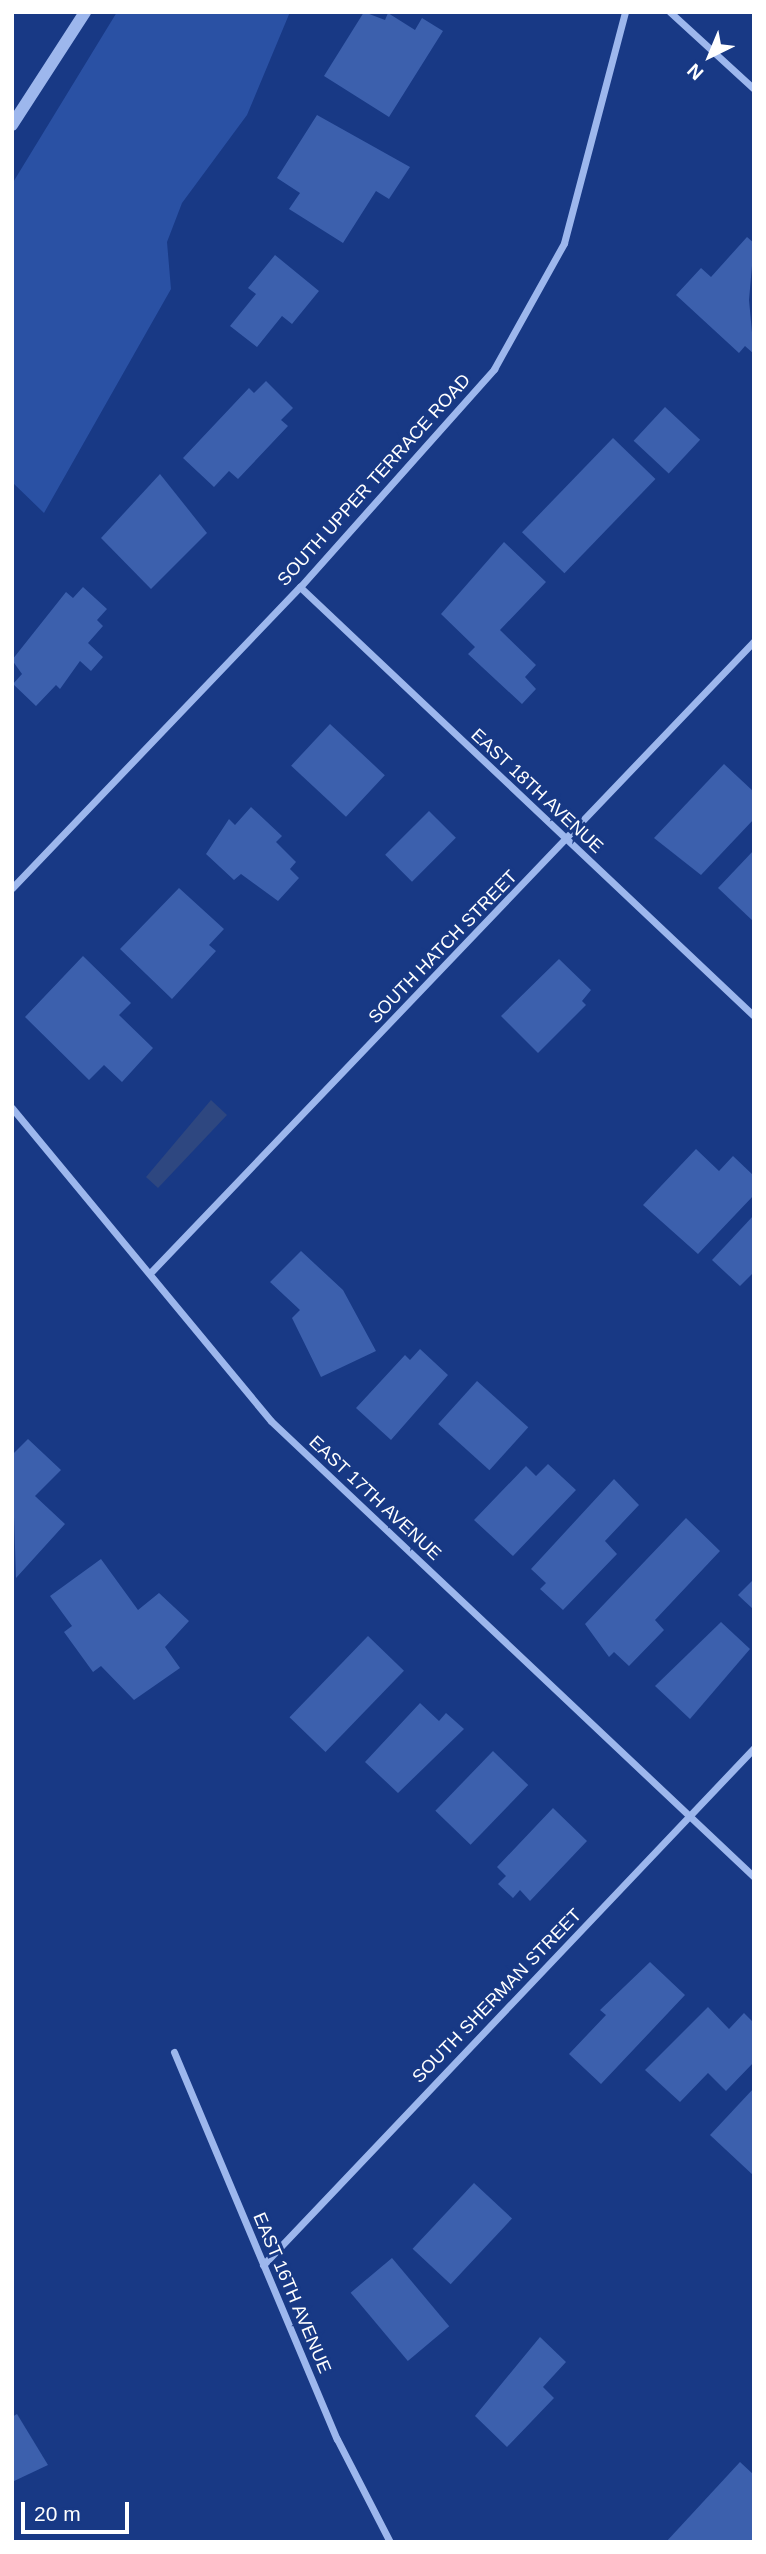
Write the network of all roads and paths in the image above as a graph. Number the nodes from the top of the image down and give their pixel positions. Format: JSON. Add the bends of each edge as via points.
{"nodes":[{"id":1,"x":85,"y":12,"type":"edge"},
{"id":2,"x":625,"y":12,"type":"edge"},
{"id":3,"x":670,"y":12,"type":"edge"},
{"id":4,"x":754,"y":89,"type":"edge"},
{"id":5,"x":12,"y":125,"type":"edge"},
{"id":6,"x":300,"y":587,"type":"junction"},
{"id":7,"x":754,"y":641,"type":"edge"},
{"id":8,"x":568,"y":841,"type":"junction"},
{"id":9,"x":12,"y":888,"type":"edge"},
{"id":10,"x":754,"y":1016,"type":"edge"},
{"id":11,"x":12,"y":1108,"type":"edge"},
{"id":12,"x":152,"y":1271,"type":"junction"},
{"id":13,"x":754,"y":1748,"type":"edge"},
{"id":14,"x":690,"y":1817,"type":"junction"},
{"id":15,"x":754,"y":1877,"type":"edge"},
{"id":16,"x":174,"y":2052,"type":"dead end"},
{"id":17,"x":263,"y":2265,"type":"junction"},
{"id":18,"x":390,"y":2542,"type":"edge"}],
"edges":[{"from":1,"to":5,"type":"street"},
{"from":2,"to":6,"type":"street","name":"SOUTH UPPER TERRACE ROAD","via":[[564,243],[494,369]]},
{"from":3,"to":4,"type":"street"},
{"from":6,"to":8,"type":"street","name":"EAST 18TH AVENUE"},
{"from":6,"to":9,"type":"street","name":"SOUTH UPPER TERRACE ROAD"},
{"from":7,"to":8,"type":"street","name":"SOUTH HATCH STREET"},
{"from":8,"to":10,"type":"street","name":"EAST 18TH AVENUE"},
{"from":8,"to":12,"type":"street","name":"SOUTH HATCH STREET"},
{"from":11,"to":12,"type":"street","name":"EAST 17TH AVENUE"},
{"from":12,"to":14,"type":"street","name":"EAST 17TH AVENUE","via":[[271,1421]]},
{"from":13,"to":14,"type":"street","name":"SOUTH SHERMAN STREET"},
{"from":14,"to":15,"type":"street","name":"EAST 17TH AVENUE"},
{"from":14,"to":17,"type":"street","name":"SOUTH SHERMAN STREET"},
{"from":16,"to":17,"type":"street","name":"EAST 16TH AVENUE"},
{"from":17,"to":18,"type":"street","name":"EAST 16TH AVENUE","via":[[337,2439]]}]}
